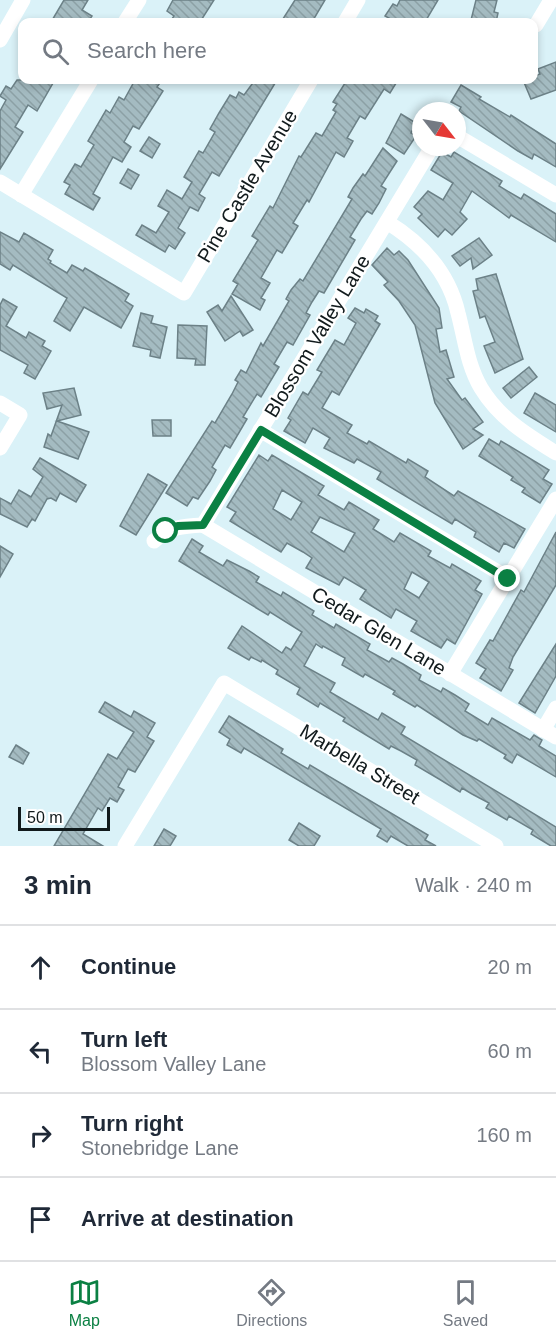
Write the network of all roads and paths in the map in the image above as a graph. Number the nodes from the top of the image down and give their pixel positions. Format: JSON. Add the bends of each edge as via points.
{"nodes":[{"id":1,"x":23,"y":0,"type":"edge"},
{"id":2,"x":139,"y":0,"type":"edge"},
{"id":3,"x":358,"y":0,"type":"edge"},
{"id":4,"x":551,"y":0,"type":"edge"},
{"id":5,"x":128,"y":18,"type":"edge"},
{"id":6,"x":347,"y":18,"type":"edge"},
{"id":7,"x":538,"y":22,"type":"edge"},
{"id":8,"x":0,"y":40,"type":"edge"},
{"id":9,"x":89,"y":84,"type":"edge"},
{"id":10,"x":309,"y":84,"type":"edge"},
{"id":11,"x":466,"y":141,"type":"edge"},
{"id":12,"x":427,"y":156,"type":"edge"},
{"id":13,"x":0,"y":182,"type":"edge"},
{"id":14,"x":21,"y":195,"type":"junction"},
{"id":15,"x":556,"y":195,"type":"edge"},
{"id":16,"x":387,"y":222,"type":"junction"},
{"id":17,"x":0,"y":403,"type":"edge"},
{"id":18,"x":261,"y":430,"type":"junction"},
{"id":19,"x":0,"y":448,"type":"edge"},
{"id":20,"x":556,"y":453,"type":"edge"},
{"id":21,"x":556,"y":499,"type":"edge"},
{"id":22,"x":203,"y":525,"type":"junction"},
{"id":23,"x":154,"y":541,"type":"dead end"},
{"id":24,"x":508,"y":579,"type":"junction"},
{"id":25,"x":450,"y":674,"type":"junction"},
{"id":26,"x":556,"y":708,"type":"edge"},
{"id":27,"x":550,"y":734,"type":"edge"},
{"id":28,"x":125,"y":846,"type":"edge"},
{"id":29,"x":496,"y":846,"type":"edge"}],
"edges":[{"from":1,"to":8,"type":"street"},
{"from":2,"to":5,"type":"street"},
{"from":3,"to":6,"type":"street"},
{"from":4,"to":7,"type":"street"},
{"from":9,"to":14,"type":"street"},
{"from":10,"to":14,"type":"street","name":"Pine Castle Avenue","via":[[184,293]]},
{"from":11,"to":15,"type":"street"},
{"from":12,"to":16,"type":"street","name":"Blossom Valley Lane"},
{"from":13,"to":14,"type":"street"},
{"from":16,"to":18,"type":"street","name":"Blossom Valley Lane"},
{"from":16,"to":20,"type":"street","via":[[417,244],[442,274],[458,312],[473,372],[490,402],[520,431]]},
{"from":17,"to":19,"type":"street","via":[[20,415]]},
{"from":18,"to":22,"type":"street","name":"Blossom Valley Lane"},
{"from":18,"to":24,"type":"street"},
{"from":21,"to":24,"type":"street"},
{"from":22,"to":23,"type":"street","via":[[178,526]]},
{"from":22,"to":25,"type":"street","name":"Cedar Glen Lane"},
{"from":24,"to":25,"type":"street"},
{"from":25,"to":27,"type":"street","name":"Cedar Glen Lane"},
{"from":26,"to":27,"type":"street"},
{"from":28,"to":29,"type":"street","name":"Marbella Street","via":[[224,683]]}]}
